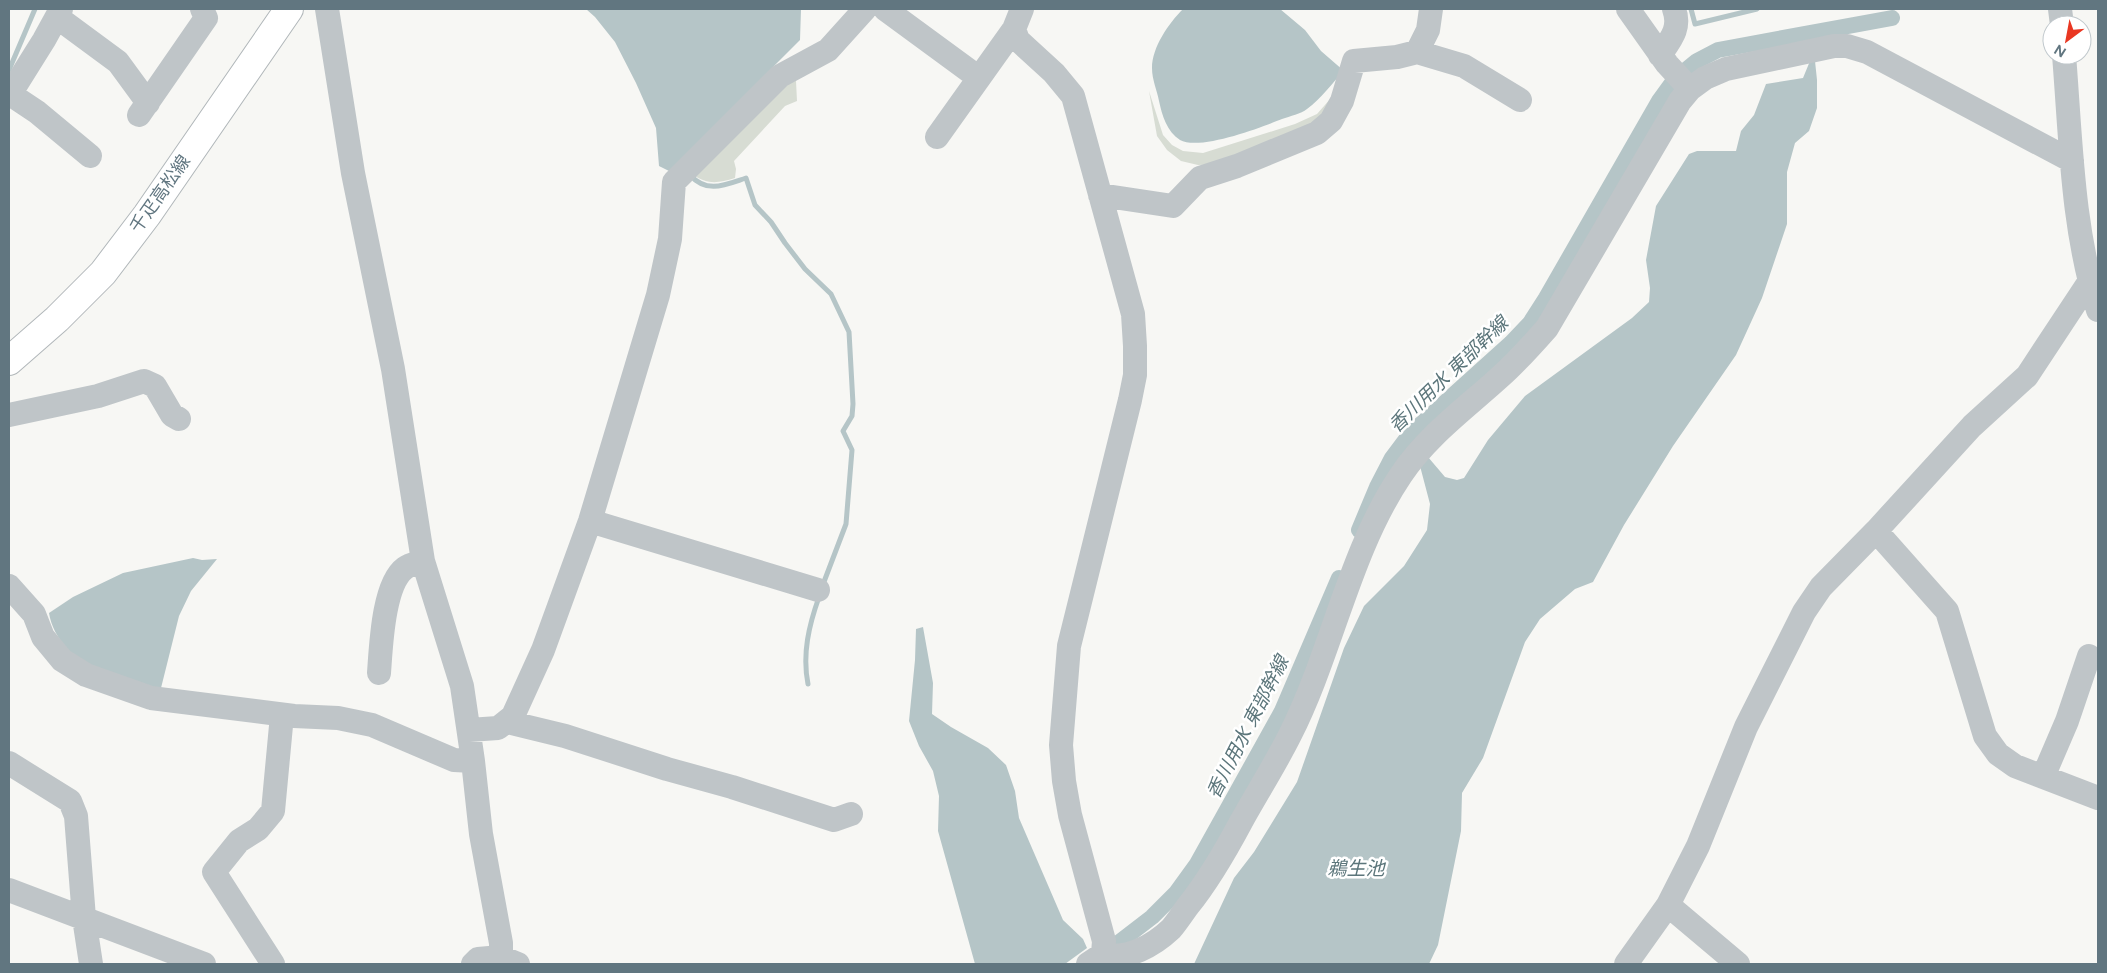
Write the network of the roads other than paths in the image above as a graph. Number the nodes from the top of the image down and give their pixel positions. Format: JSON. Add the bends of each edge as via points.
{"nodes":[{"id":1,"x":202,"y":9,"type":"edge"},
{"id":2,"x":290,"y":9,"type":"edge"},
{"id":3,"x":327,"y":9,"type":"edge"},
{"id":4,"x":865,"y":9,"type":"edge"},
{"id":5,"x":885,"y":9,"type":"edge"},
{"id":6,"x":1431,"y":9,"type":"edge"},
{"id":7,"x":1628,"y":9,"type":"edge"},
{"id":8,"x":1674,"y":9,"type":"edge"},
{"id":9,"x":59,"y":13,"type":"edge"},
{"id":10,"x":1018,"y":19,"type":"edge"},
{"id":11,"x":1417,"y":52,"type":"junction"},
{"id":12,"x":1660,"y":55,"type":"junction"},
{"id":13,"x":2065,"y":65,"type":"edge"},
{"id":14,"x":979,"y":78,"type":"junction"},
{"id":15,"x":1690,"y":89,"type":"junction"},
{"id":16,"x":9,"y":95,"type":"edge"},
{"id":17,"x":1520,"y":100,"type":"dead end"},
{"id":18,"x":938,"y":137,"type":"dead end"},
{"id":19,"x":90,"y":156,"type":"dead end"},
{"id":20,"x":2072,"y":161,"type":"junction"},
{"id":21,"x":1100,"y":196,"type":"junction"},
{"id":22,"x":2089,"y":282,"type":"junction"},
{"id":23,"x":2098,"y":310,"type":"edge"},
{"id":24,"x":9,"y":361,"type":"edge"},
{"id":25,"x":9,"y":415,"type":"edge"},
{"id":26,"x":179,"y":419,"type":"dead end"},
{"id":27,"x":590,"y":521,"type":"junction"},
{"id":28,"x":1876,"y":531,"type":"junction"},
{"id":29,"x":423,"y":561,"type":"junction"},
{"id":30,"x":9,"y":586,"type":"edge"},
{"id":31,"x":818,"y":590,"type":"dead end"},
{"id":32,"x":2089,"y":656,"type":"dead end"},
{"id":33,"x":379,"y":673,"type":"dead end"},
{"id":34,"x":282,"y":715,"type":"junction"},
{"id":35,"x":507,"y":722,"type":"junction"},
{"id":36,"x":469,"y":730,"type":"junction"},
{"id":37,"x":473,"y":761,"type":"junction"},
{"id":38,"x":9,"y":763,"type":"edge"},
{"id":39,"x":2043,"y":777,"type":"junction"},
{"id":40,"x":2098,"y":798,"type":"edge"},
{"id":41,"x":851,"y":814,"type":"dead end"},
{"id":42,"x":9,"y":890,"type":"edge"},
{"id":43,"x":1668,"y":905,"type":"junction"},
{"id":44,"x":84,"y":918,"type":"junction"},
{"id":45,"x":1096,"y":959,"type":"edge"},
{"id":46,"x":507,"y":962,"type":"edge"},
{"id":47,"x":91,"y":964,"type":"edge"},
{"id":48,"x":204,"y":964,"type":"edge"},
{"id":49,"x":273,"y":964,"type":"edge"},
{"id":50,"x":473,"y":964,"type":"edge"},
{"id":51,"x":1626,"y":964,"type":"edge"},
{"id":52,"x":1738,"y":964,"type":"edge"}],
"edges":[{"from":1,"to":9,"type":"street","via":[[206,18],[144,109],[118,62]]},
{"from":2,"to":24,"type":"main road","name":"千疋高松線","via":[[147,215],[103,272],[57,319]]},
{"from":3,"to":29,"type":"street","via":[[353,173],[393,369]]},
{"from":4,"to":27,"type":"street","via":[[828,50],[780,76],[674,182],[670,239],[658,295]]},
{"from":5,"to":14,"type":"street"},
{"from":6,"to":11,"type":"street","via":[[1428,30]]},
{"from":7,"to":12,"type":"street"},
{"from":8,"to":12,"type":"street","via":[[1678,18],[1676,32]]},
{"from":9,"to":16,"type":"street"},
{"from":10,"to":14,"type":"street"},
{"from":10,"to":21,"type":"street","via":[[1018,40],[1054,73],[1072,96]]},
{"from":11,"to":17,"type":"street","via":[[1464,66]]},
{"from":11,"to":21,"type":"street","via":[[1354,61],[1342,101],[1331,121],[1317,133],[1200,178],[1173,206]]},
{"from":12,"to":15,"type":"street"},
{"from":13,"to":20,"type":"street"},
{"from":14,"to":18,"type":"street"},
{"from":15,"to":20,"type":"street","via":[[1726,69],[1846,46],[1867,52]]},
{"from":15,"to":45,"type":"street","via":[[1547,328],[1523,356],[1419,452],[1388,496],[1366,540],[1291,734],[1209,880],[1171,929],[1127,955]]},
{"from":16,"to":19,"type":"street","via":[[37,112]]},
{"from":20,"to":22,"type":"street","via":[[2078,224]]},
{"from":21,"to":45,"type":"street","via":[[1132,314],[1135,374],[1069,646],[1061,745],[1070,815],[1104,941]]},
{"from":22,"to":23,"type":"street"},
{"from":22,"to":28,"type":"street","via":[[2027,376],[1972,426]]},
{"from":25,"to":26,"type":"street","via":[[98,396],[144,381],[155,386],[172,415]]},
{"from":27,"to":31,"type":"street"},
{"from":27,"to":35,"type":"street","via":[[543,650],[513,716]]},
{"from":28,"to":39,"type":"street","via":[[1947,610],[1985,736],[1998,754],[2009,762]]},
{"from":28,"to":43,"type":"street","via":[[1821,587],[1804,612],[1746,727],[1698,846]]},
{"from":29,"to":33,"type":"street","via":[[405,568],[393,582],[383,625]]},
{"from":29,"to":36,"type":"street","via":[[462,686]]},
{"from":30,"to":34,"type":"street","via":[[34,614],[43,637],[62,660],[86,675],[151,698]]},
{"from":32,"to":39,"type":"street"},
{"from":34,"to":37,"type":"street","via":[[338,718],[372,725],[454,760]]},
{"from":34,"to":49,"type":"street","via":[[273,812],[258,830],[238,841],[214,872]]},
{"from":35,"to":36,"type":"street","via":[[498,728]]},
{"from":35,"to":41,"type":"street","via":[[565,736],[834,820]]},
{"from":36,"to":37,"type":"street"},
{"from":37,"to":46,"type":"street","via":[[481,834]]},
{"from":38,"to":44,"type":"street","via":[[70,801],[76,816]]},
{"from":39,"to":40,"type":"street"},
{"from":42,"to":44,"type":"street"},
{"from":43,"to":51,"type":"street"},
{"from":43,"to":52,"type":"street"},
{"from":44,"to":47,"type":"street"},
{"from":44,"to":48,"type":"street"},
{"from":46,"to":50,"type":"street","via":[[478,958]]}]}
